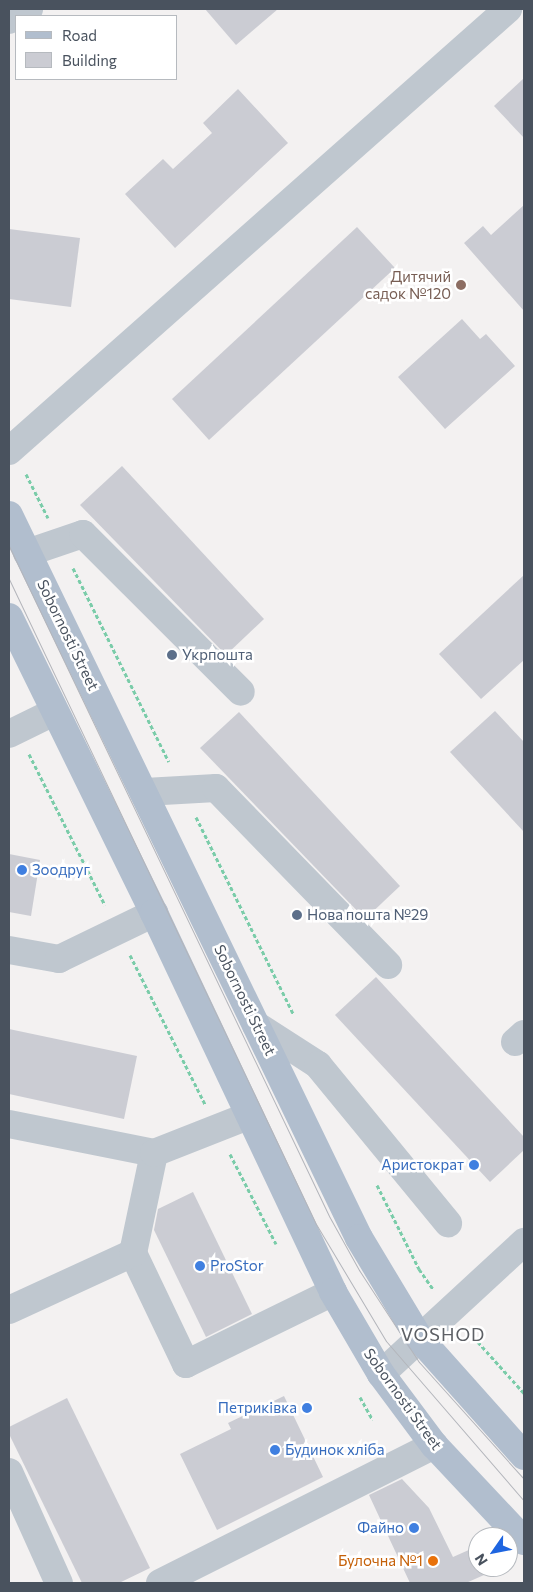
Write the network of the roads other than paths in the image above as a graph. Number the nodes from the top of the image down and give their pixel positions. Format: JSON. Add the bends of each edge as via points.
{"nodes":[{"id":1,"x":508,"y":9,"type":"edge"},
{"id":2,"x":11,"y":449,"type":"edge"},
{"id":3,"x":9,"y":516,"type":"edge"},
{"id":4,"x":27,"y":553,"type":"junction"},
{"id":5,"x":9,"y":618,"type":"edge"},
{"id":6,"x":241,"y":692,"type":"dead end"},
{"id":7,"x":54,"y":712,"type":"junction"},
{"id":8,"x":13,"y":732,"type":"edge"},
{"id":9,"x":146,"y":792,"type":"junction"},
{"id":10,"x":154,"y":913,"type":"junction"},
{"id":11,"x":9,"y":950,"type":"edge"},
{"id":12,"x":388,"y":965,"type":"dead end"},
{"id":13,"x":256,"y":1025,"type":"junction"},
{"id":14,"x":248,"y":1116,"type":"junction"},
{"id":15,"x":9,"y":1124,"type":"edge"},
{"id":16,"x":154,"y":1153,"type":"junction"},
{"id":17,"x":448,"y":1223,"type":"dead end"},
{"id":18,"x":524,"y":1242,"type":"edge"},
{"id":19,"x":133,"y":1253,"type":"junction"},
{"id":20,"x":333,"y":1292,"type":"junction"},
{"id":21,"x":9,"y":1310,"type":"edge"},
{"id":22,"x":419,"y":1338,"type":"junction"},
{"id":23,"x":381,"y":1374,"type":"junction"},
{"id":24,"x":434,"y":1445,"type":"junction"},
{"id":25,"x":524,"y":1456,"type":"edge"},
{"id":26,"x":9,"y":1472,"type":"edge"},
{"id":27,"x":524,"y":1541,"type":"edge"},
{"id":28,"x":59,"y":1583,"type":"edge"},
{"id":29,"x":160,"y":1583,"type":"edge"}],
"edges":[{"from":1,"to":2,"type":"street"},
{"from":3,"to":4,"type":"main road","name":"Sobornosti Street"},
{"from":4,"to":6,"type":"street","via":[[83,534]]},
{"from":4,"to":9,"type":"main road","name":"Sobornosti Street"},
{"from":5,"to":7,"type":"main road","name":"Sobornosti Street"},
{"from":7,"to":8,"type":"street"},
{"from":7,"to":10,"type":"main road","name":"Sobornosti Street"},
{"from":9,"to":12,"type":"street","via":[[216,788]]},
{"from":9,"to":13,"type":"main road","name":"Sobornosti Street"},
{"from":10,"to":11,"type":"street","via":[[59,959]]},
{"from":10,"to":14,"type":"main road","name":"Sobornosti Street"},
{"from":13,"to":17,"type":"street","via":[[318,1066]]},
{"from":13,"to":22,"type":"main road","name":"Sobornosti Street","via":[[359,1238]]},
{"from":14,"to":16,"type":"street"},
{"from":14,"to":20,"type":"main road","name":"Sobornosti Street"},
{"from":15,"to":16,"type":"street"},
{"from":16,"to":19,"type":"street"},
{"from":18,"to":22,"type":"street"},
{"from":19,"to":20,"type":"street","via":[[186,1364]]},
{"from":19,"to":21,"type":"street"},
{"from":20,"to":23,"type":"main road","name":"Sobornosti Street"},
{"from":22,"to":23,"type":"street"},
{"from":22,"to":25,"type":"main road","name":"Sobornosti Street"},
{"from":23,"to":24,"type":"main road","name":"Sobornosti Street"},
{"from":24,"to":27,"type":"main road","name":"Sobornosti Street"},
{"from":24,"to":29,"type":"street"},
{"from":26,"to":28,"type":"street"}]}
